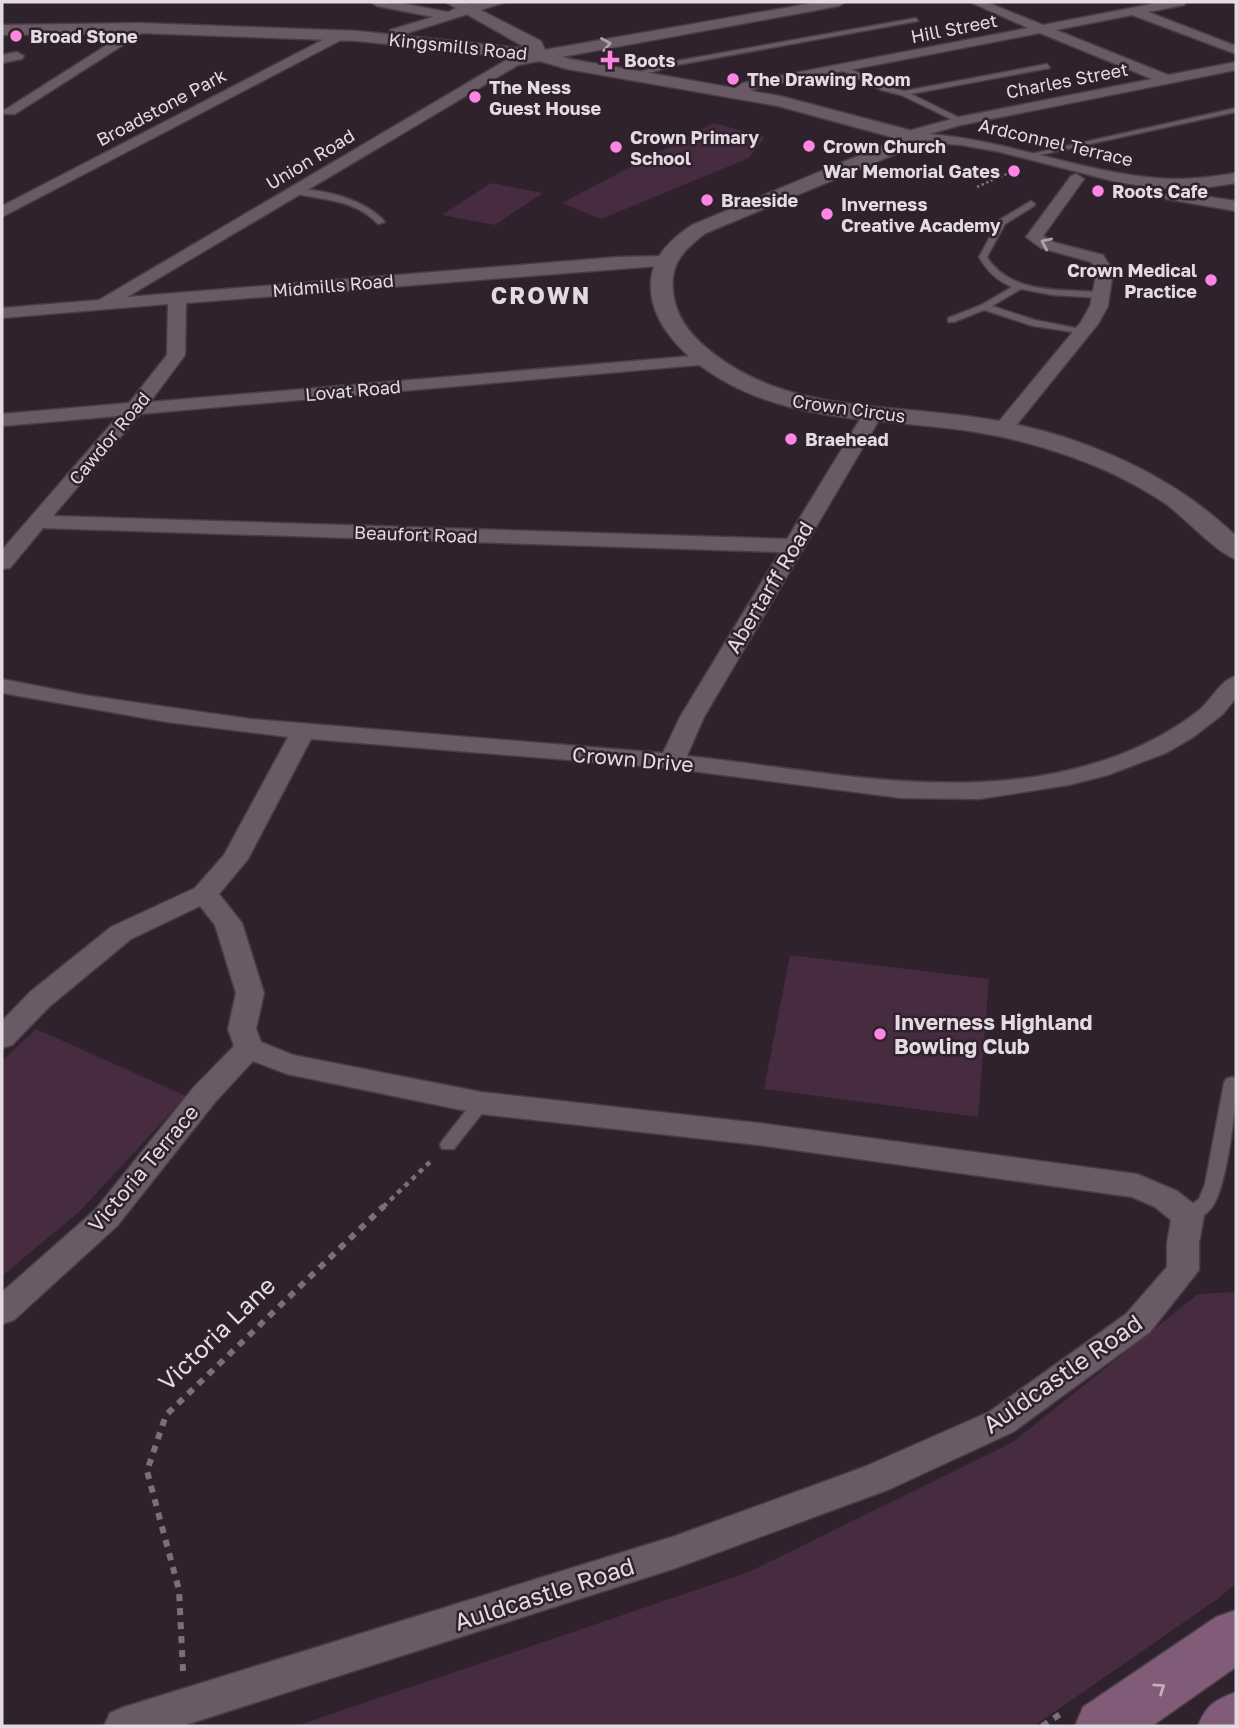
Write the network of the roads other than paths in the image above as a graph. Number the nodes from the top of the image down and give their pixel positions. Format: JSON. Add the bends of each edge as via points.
{"nodes":[{"id":1,"x":377,"y":2,"type":"edge"},
{"id":2,"x":500,"y":2,"type":"edge"},
{"id":3,"x":839,"y":2,"type":"edge"},
{"id":4,"x":975,"y":2,"type":"edge"},
{"id":5,"x":1111,"y":2,"type":"edge"},
{"id":6,"x":1180,"y":2,"type":"edge"},
{"id":7,"x":458,"y":9,"type":"edge"},
{"id":8,"x":1134,"y":11,"type":"junction"},
{"id":9,"x":916,"y":20,"type":"dead end"},
{"id":10,"x":140,"y":29,"type":"junction"},
{"id":11,"x":1043,"y":29,"type":"junction"},
{"id":12,"x":2,"y":30,"type":"edge"},
{"id":13,"x":395,"y":33,"type":"dead end"},
{"id":14,"x":338,"y":36,"type":"junction"},
{"id":15,"x":1236,"y":50,"type":"edge"},
{"id":16,"x":538,"y":55,"type":"junction"},
{"id":17,"x":17,"y":56,"type":"dead end"},
{"id":18,"x":2,"y":59,"type":"edge"},
{"id":19,"x":1047,"y":65,"type":"dead end"},
{"id":20,"x":1236,"y":66,"type":"edge"},
{"id":21,"x":841,"y":68,"type":"junction"},
{"id":22,"x":634,"y":75,"type":"junction"},
{"id":23,"x":1167,"y":80,"type":"junction"},
{"id":24,"x":735,"y":93,"type":"junction"},
{"id":25,"x":904,"y":93,"type":"junction"},
{"id":26,"x":1236,"y":110,"type":"edge"},
{"id":27,"x":10,"y":111,"type":"dead end"},
{"id":28,"x":959,"y":121,"type":"junction"},
{"id":29,"x":907,"y":137,"type":"junction"},
{"id":30,"x":1025,"y":161,"type":"junction"},
{"id":31,"x":1236,"y":178,"type":"edge"},
{"id":32,"x":1076,"y":179,"type":"junction"},
{"id":33,"x":294,"y":191,"type":"junction"},
{"id":34,"x":1031,"y":204,"type":"dead end"},
{"id":35,"x":1232,"y":206,"type":"edge"},
{"id":36,"x":2,"y":212,"type":"edge"},
{"id":37,"x":381,"y":222,"type":"dead end"},
{"id":38,"x":664,"y":261,"type":"junction"},
{"id":39,"x":1017,"y":287,"type":"junction"},
{"id":40,"x":1102,"y":295,"type":"junction"},
{"id":41,"x":177,"y":297,"type":"junction"},
{"id":42,"x":105,"y":303,"type":"junction"},
{"id":43,"x":984,"y":307,"type":"junction"},
{"id":44,"x":2,"y":313,"type":"edge"},
{"id":45,"x":951,"y":320,"type":"dead end"},
{"id":46,"x":1083,"y":332,"type":"junction"},
{"id":47,"x":704,"y":360,"type":"junction"},
{"id":48,"x":135,"y":408,"type":"junction"},
{"id":49,"x":872,"y":415,"type":"junction"},
{"id":50,"x":2,"y":420,"type":"edge"},
{"id":51,"x":1003,"y":429,"type":"junction"},
{"id":52,"x":37,"y":522,"type":"junction"},
{"id":53,"x":794,"y":546,"type":"junction"},
{"id":54,"x":1236,"y":551,"type":"edge"},
{"id":55,"x":2,"y":563,"type":"edge"},
{"id":56,"x":1236,"y":683,"type":"edge"},
{"id":57,"x":2,"y":687,"type":"edge"},
{"id":58,"x":302,"y":733,"type":"junction"},
{"id":59,"x":672,"y":761,"type":"junction"},
{"id":60,"x":204,"y":894,"type":"junction"},
{"id":61,"x":2,"y":1038,"type":"edge"},
{"id":62,"x":249,"y":1048,"type":"junction"},
{"id":63,"x":1232,"y":1083,"type":"dead end"},
{"id":64,"x":481,"y":1103,"type":"junction"},
{"id":65,"x":448,"y":1145,"type":"road end"},
{"id":66,"x":1188,"y":1216,"type":"junction"},
{"id":67,"x":2,"y":1311,"type":"edge"},
{"id":68,"x":1236,"y":1636,"type":"edge"},
{"id":69,"x":1236,"y":1719,"type":"edge"},
{"id":70,"x":124,"y":1726,"type":"edge"},
{"id":71,"x":1104,"y":1726,"type":"edge"},
{"id":72,"x":1227,"y":1726,"type":"edge"}],
"edges":[{"from":1,"to":7,"type":"street"},
{"from":2,"to":7,"type":"street"},
{"from":16,"to":3,"type":"street","name":"Union Road","one_way":true},
{"from":4,"to":11,"type":"street"},
{"from":5,"to":8,"type":"street"},
{"from":6,"to":8,"type":"street","name":"Hill Street"},
{"from":7,"to":13,"type":"street"},
{"from":7,"to":16,"type":"street","via":[[535,45]]},
{"from":8,"to":11,"type":"street","name":"Hill Street"},
{"from":8,"to":15,"type":"street"},
{"from":9,"to":22,"type":"lane","via":[[676,63]]},
{"from":10,"to":12,"type":"street","name":"Kingsmills Road"},
{"from":10,"to":14,"type":"street","name":"Kingsmills Road"},
{"from":10,"to":27,"type":"street"},
{"from":11,"to":21,"type":"street","name":"Hill Street"},
{"from":11,"to":23,"type":"street"},
{"from":14,"to":16,"type":"street","name":"Kingsmills Road"},
{"from":14,"to":36,"type":"street","name":"Broadstone Park"},
{"from":16,"to":22,"type":"street","name":"Kingsmills Road"},
{"from":16,"to":33,"type":"street","name":"Union Road","via":[[513,62]]},
{"from":17,"to":18,"type":"street"},
{"from":19,"to":25,"type":"lane"},
{"from":20,"to":23,"type":"street","name":"Charles Street"},
{"from":21,"to":24,"type":"street","name":"Hill Street","via":[[743,87]]},
{"from":21,"to":25,"type":"lane"},
{"from":22,"to":24,"type":"street","name":"Kingsmills Road"},
{"from":23,"to":28,"type":"street","name":"Charles Street"},
{"from":24,"to":29,"type":"street","name":"Kingsmills Road","via":[[817,110]]},
{"from":25,"to":28,"type":"lane"},
{"from":26,"to":30,"type":"lane"},
{"from":28,"to":29,"type":"street","name":"Charles Street"},
{"from":29,"to":30,"type":"street","name":"Ardconnel Terrace","via":[[961,140]]},
{"from":29,"to":38,"type":"street","via":[[894,148],[699,229],[677,243]]},
{"from":30,"to":31,"type":"street","name":"Ardconnel Terrace","via":[[1127,179],[1193,184]]},
{"from":30,"to":32,"type":"street"},
{"from":32,"to":35,"type":"street"},
{"from":40,"to":32,"type":"street","one_way":true,"via":[[1105,271],[1097,259],[1034,237]]},
{"from":33,"to":37,"type":"lane","via":[[356,204]]},
{"from":33,"to":42,"type":"street","name":"Union Road"},
{"from":34,"to":39,"type":"lane","via":[[1002,222],[982,257],[988,270]]},
{"from":38,"to":41,"type":"street","name":"Midmills Road"},
{"from":38,"to":47,"type":"street","name":"Crown Circus","via":[[664,306],[678,334]]},
{"from":39,"to":40,"type":"lane"},
{"from":39,"to":43,"type":"lane"},
{"from":40,"to":46,"type":"street"},
{"from":41,"to":42,"type":"street","name":"Midmills Road"},
{"from":41,"to":48,"type":"street","name":"Cawdor Road","via":[[176,355]]},
{"from":42,"to":44,"type":"street","name":"Midmills Road"},
{"from":43,"to":45,"type":"lane"},
{"from":43,"to":46,"type":"lane","via":[[1033,323]]},
{"from":46,"to":51,"type":"street"},
{"from":47,"to":48,"type":"street","name":"Lovat Road"},
{"from":47,"to":49,"type":"street","name":"Crown Circus","via":[[739,382],[779,397]]},
{"from":48,"to":50,"type":"street","name":"Lovat Road"},
{"from":48,"to":52,"type":"street","name":"Cawdor Road"},
{"from":49,"to":51,"type":"street","name":"Crown Circus"},
{"from":49,"to":53,"type":"street","name":"Abertarff Road"},
{"from":51,"to":54,"type":"street","name":"Crown Circus","via":[[1136,475],[1191,508]]},
{"from":52,"to":53,"type":"street","name":"Beaufort Road"},
{"from":52,"to":55,"type":"street","name":"Cawdor Road"},
{"from":53,"to":59,"type":"street","name":"Abertarff Road","via":[[692,717]]},
{"from":56,"to":59,"type":"street","name":"Crown Drive","via":[[1208,715],[1166,745],[1115,765],[1046,782],[979,791],[887,789]]},
{"from":57,"to":58,"type":"street","name":"Crown Drive","via":[[78,703]]},
{"from":58,"to":59,"type":"street","name":"Crown Drive"},
{"from":58,"to":60,"type":"street","via":[[235,859]]},
{"from":60,"to":61,"type":"street","via":[[121,933],[40,999]]},
{"from":60,"to":62,"type":"street","via":[[228,923],[250,993],[242,1029]]},
{"from":62,"to":64,"type":"street","via":[[287,1064]]},
{"from":62,"to":67,"type":"street","name":"Victoria Terrace","via":[[205,1094],[106,1218]]},
{"from":63,"to":66,"type":"lane","via":[[1213,1184],[1206,1203]]},
{"from":64,"to":65,"type":"lane"},
{"from":64,"to":66,"type":"street","via":[[758,1134],[1137,1186]]},
{"from":66,"to":70,"type":"street","name":"Auldcastle Road","via":[[1183,1270],[1138,1323],[1001,1422],[877,1478],[676,1552]]},
{"from":71,"to":68,"type":"main road","one_way":true},
{"from":69,"to":72,"type":"main road"}]}
